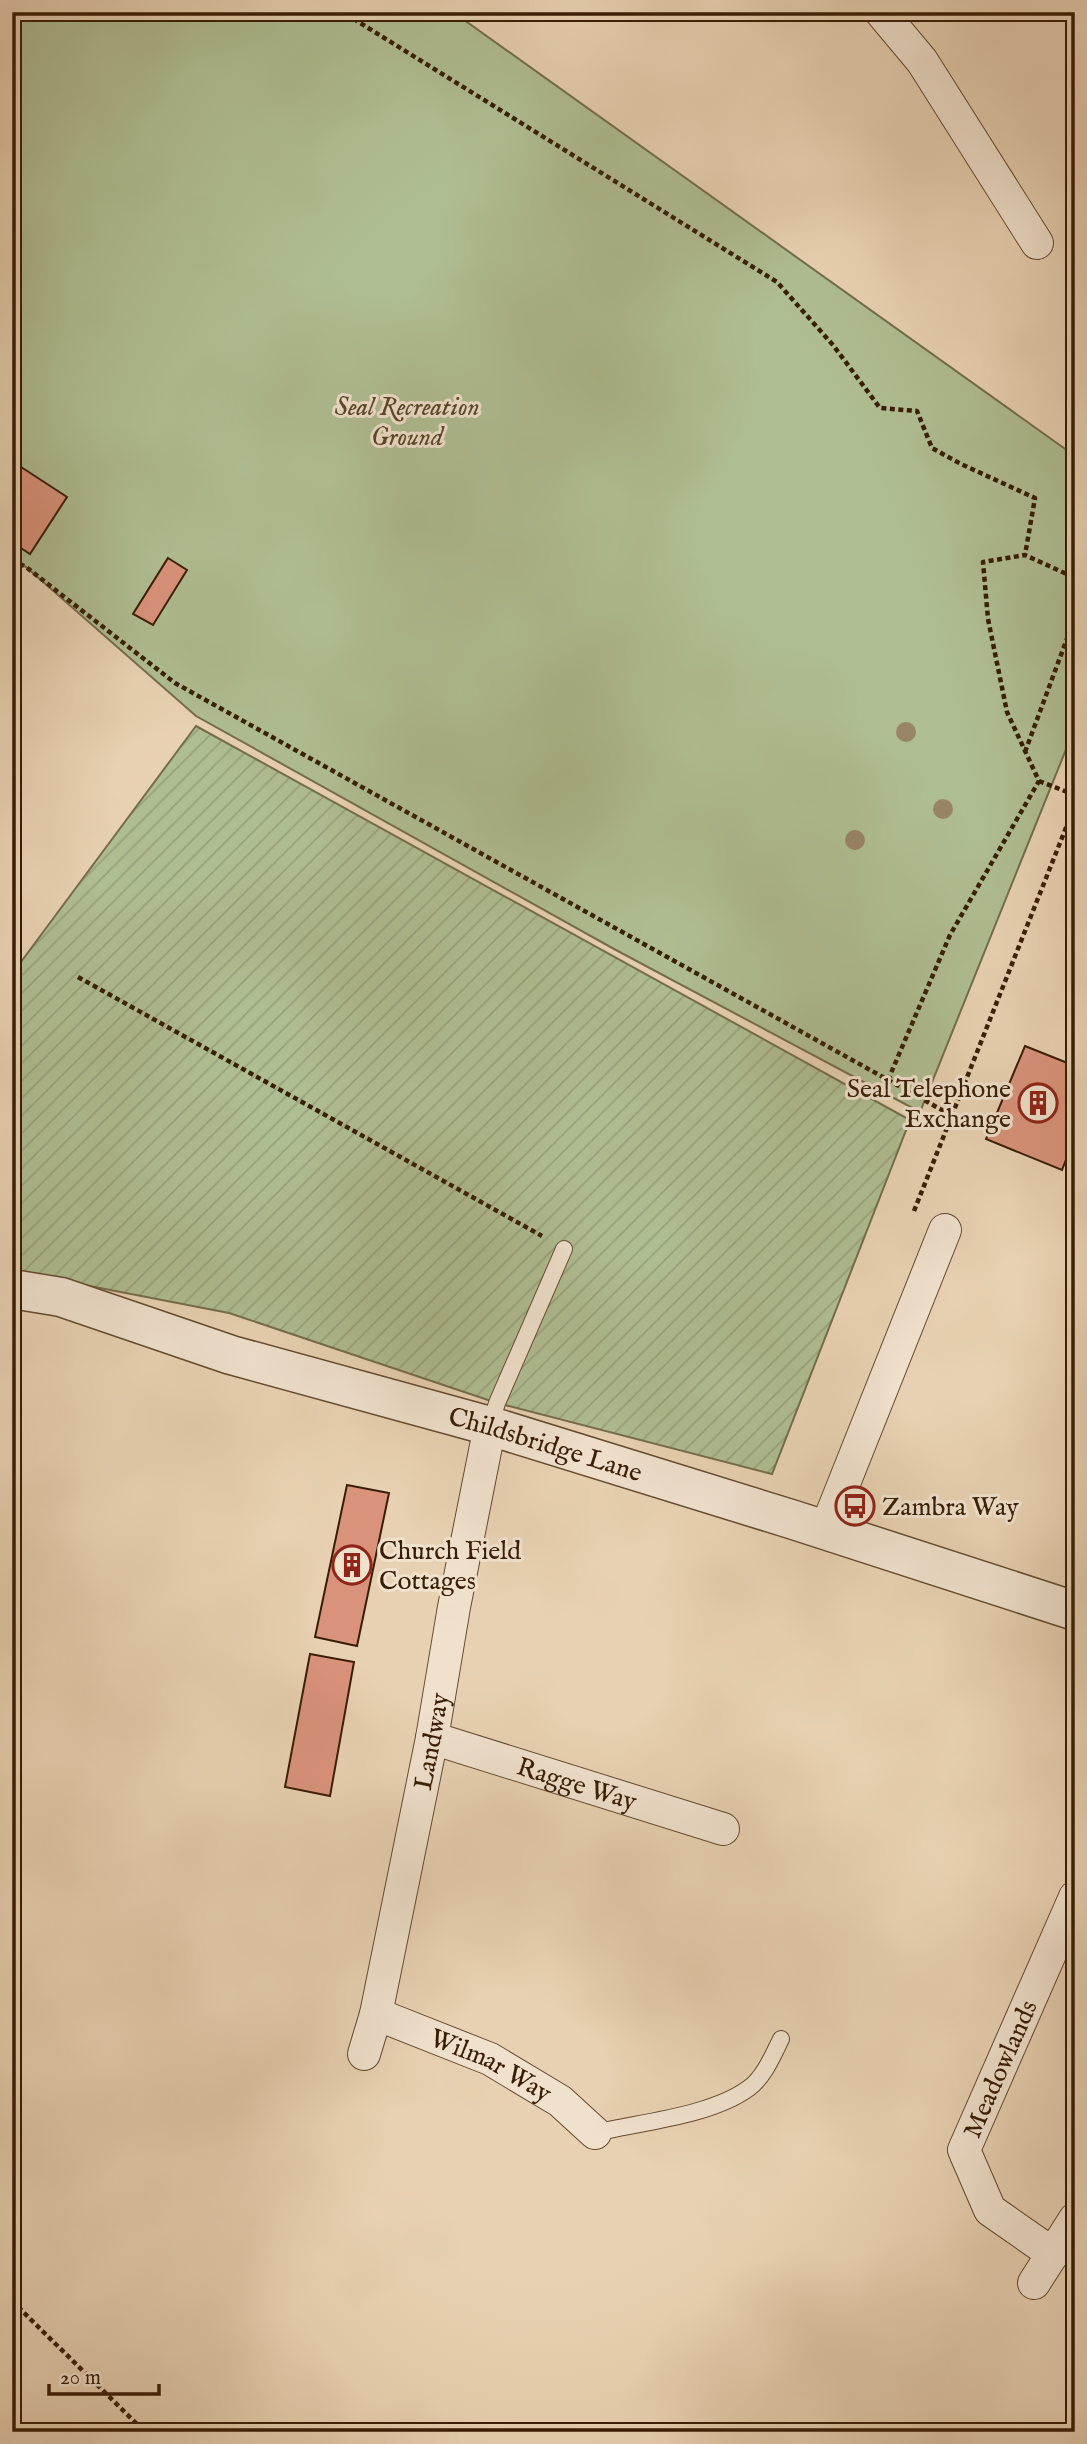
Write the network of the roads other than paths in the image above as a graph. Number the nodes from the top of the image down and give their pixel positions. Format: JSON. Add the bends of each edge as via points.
{"nodes":[{"id":1,"x":881,"y":12,"type":"edge"},
{"id":2,"x":1037,"y":243,"type":"dead end"},
{"id":3,"x":945,"y":1230,"type":"dead end"},
{"id":4,"x":564,"y":1249,"type":"road end"},
{"id":5,"x":12,"y":1289,"type":"edge"},
{"id":6,"x":490,"y":1426,"type":"junction"},
{"id":7,"x":825,"y":1531,"type":"junction"},
{"id":8,"x":1075,"y":1611,"type":"edge"},
{"id":9,"x":432,"y":1738,"type":"junction"},
{"id":10,"x":723,"y":1829,"type":"dead end"},
{"id":11,"x":1075,"y":1897,"type":"edge"},
{"id":12,"x":376,"y":2014,"type":"junction"},
{"id":13,"x":781,"y":2039,"type":"dead end"},
{"id":14,"x":365,"y":2054,"type":"dead end"},
{"id":15,"x":595,"y":2133,"type":"joint"},
{"id":16,"x":1075,"y":2220,"type":"edge"},
{"id":17,"x":1053,"y":2254,"type":"junction"},
{"id":18,"x":1034,"y":2283,"type":"dead end"}],
"edges":[{"from":1,"to":2,"type":"street","via":[[922,61]]},
{"from":3,"to":7,"type":"street"},
{"from":4,"to":6,"type":"lane"},
{"from":5,"to":6,"type":"street","name":"Childsbridge Lane","via":[[61,1297],[232,1355]]},
{"from":6,"to":7,"type":"street","name":"Childsbridge Lane"},
{"from":6,"to":9,"type":"street","name":"Landway"},
{"from":7,"to":8,"type":"street","name":"Childsbridge Lane"},
{"from":9,"to":10,"type":"street","name":"Ragge Way"},
{"from":9,"to":12,"type":"street","name":"Landway"},
{"from":11,"to":17,"type":"street","name":"Meadowlands","via":[[964,2150],[990,2210]]},
{"from":12,"to":14,"type":"street","name":"Landway"},
{"from":12,"to":15,"type":"street","name":"Wilmar Way","via":[[490,2059],[560,2101]]},
{"from":13,"to":15,"type":"lane","via":[[751,2087],[726,2101]]},
{"from":16,"to":17,"type":"street"},
{"from":17,"to":18,"type":"street"}]}
